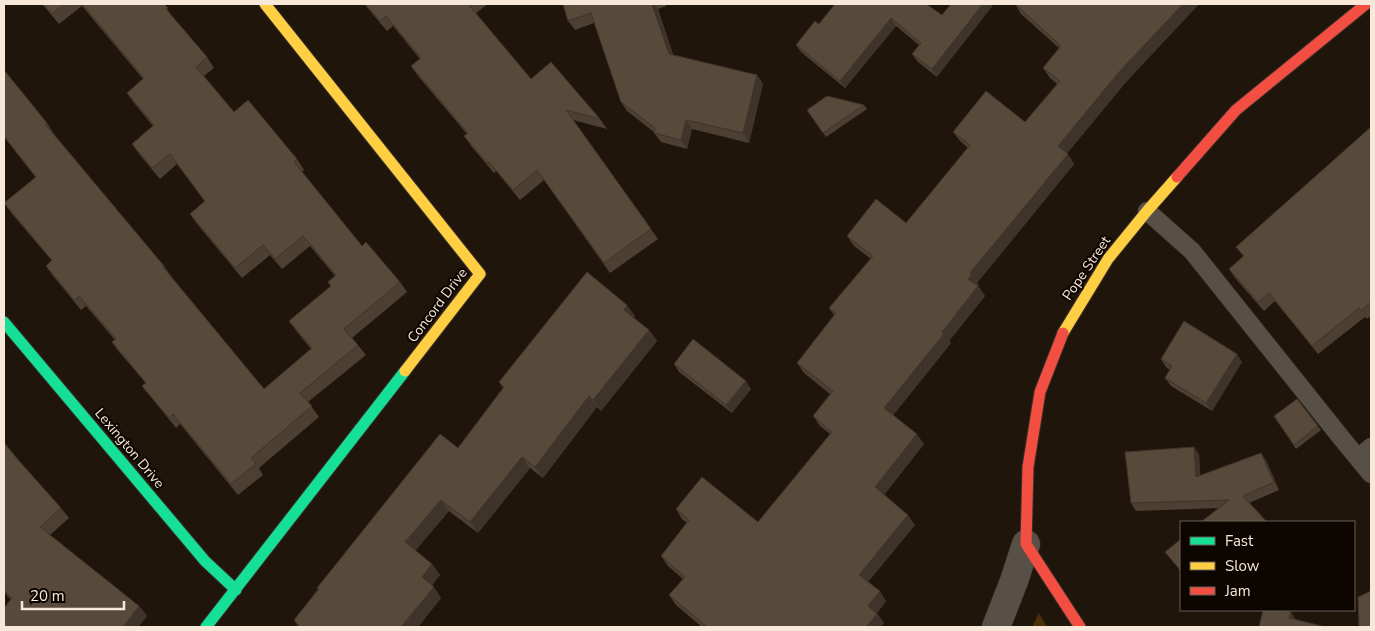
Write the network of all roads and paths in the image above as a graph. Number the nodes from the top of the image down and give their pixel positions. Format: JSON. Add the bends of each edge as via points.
{"nodes":[{"id":1,"x":264,"y":4,"type":"edge"},
{"id":2,"x":1366,"y":4,"type":"edge"},
{"id":3,"x":1147,"y":210,"type":"junction"},
{"id":4,"x":4,"y":322,"type":"edge"},
{"id":5,"x":1365,"y":453,"type":"edge"},
{"id":6,"x":1371,"y":474,"type":"edge"},
{"id":7,"x":1026,"y":544,"type":"junction"},
{"id":8,"x":236,"y":590,"type":"junction"},
{"id":9,"x":206,"y":627,"type":"edge"},
{"id":10,"x":996,"y":627,"type":"edge"},
{"id":11,"x":1080,"y":627,"type":"edge"}],
"edges":[{"from":1,"to":8,"type":"street","name":"Concord Drive","via":[[480,274]]},
{"from":2,"to":3,"type":"street","name":"Pope Street","via":[[1236,110]]},
{"from":3,"to":5,"type":"lane","via":[[1192,251],[1343,440]]},
{"from":3,"to":7,"type":"street","name":"Pope Street","via":[[1108,259],[1064,328],[1040,392],[1028,467]]},
{"from":4,"to":8,"type":"street","name":"Lexington Drive","via":[[205,561]]},
{"from":5,"to":6,"type":"lane"},
{"from":7,"to":10,"type":"street"},
{"from":7,"to":11,"type":"street"},
{"from":8,"to":9,"type":"street","name":"Concord Drive"}]}
